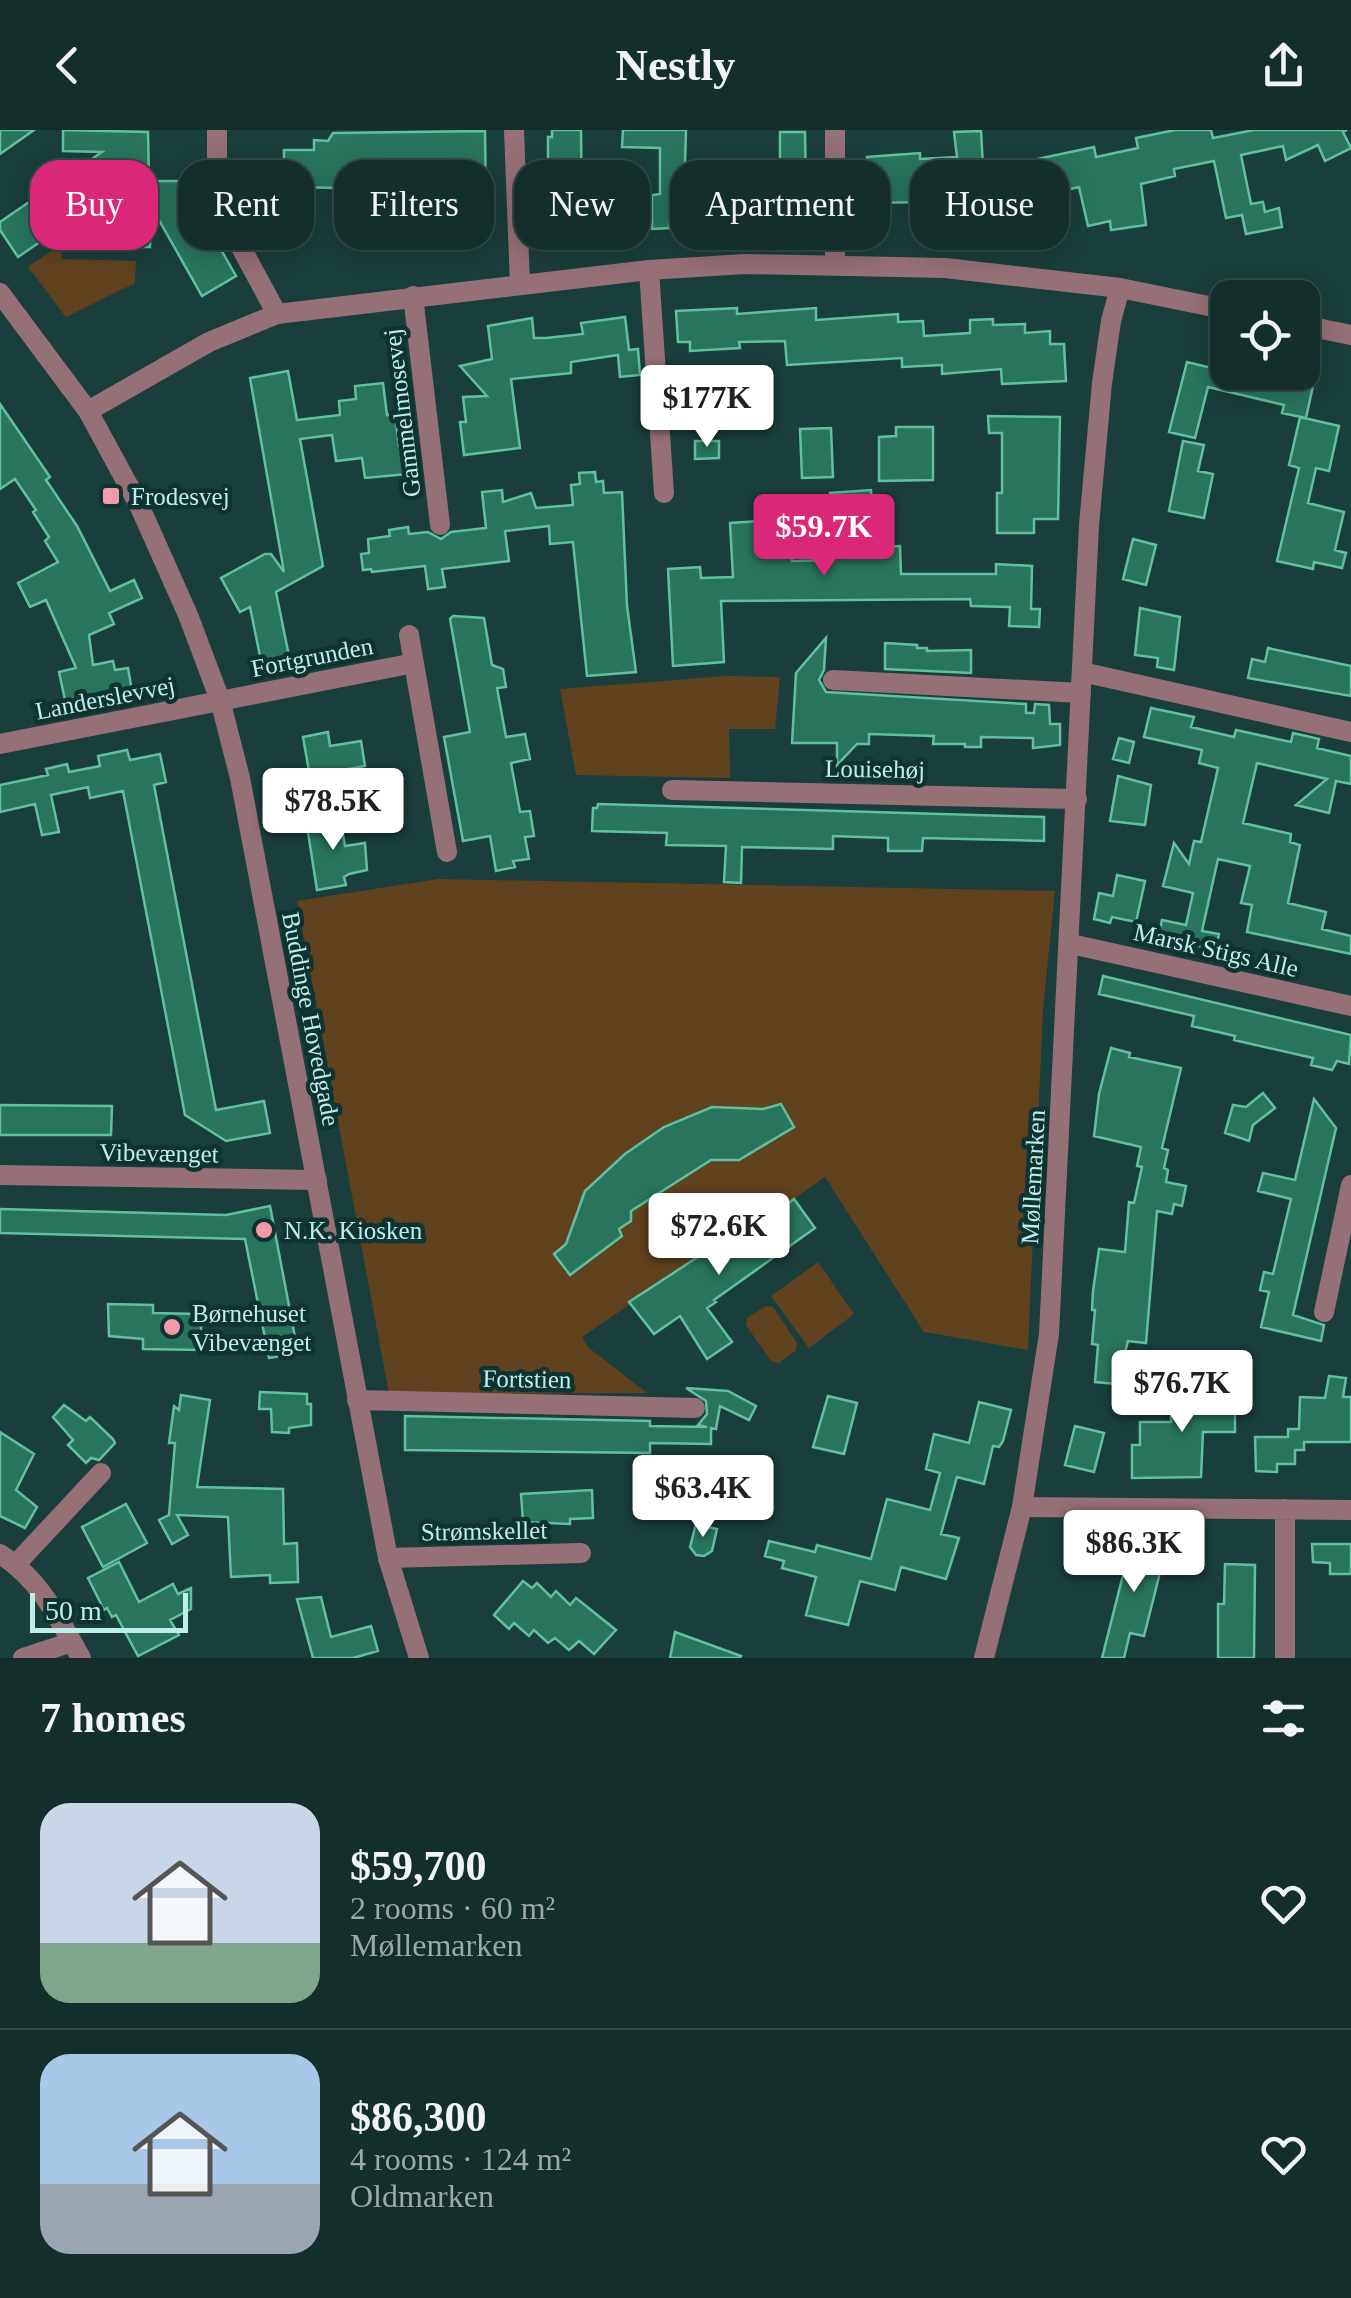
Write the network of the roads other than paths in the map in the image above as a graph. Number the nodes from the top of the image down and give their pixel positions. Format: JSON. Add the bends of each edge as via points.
{"nodes":[{"id":1,"x":218,"y":130,"type":"edge"},
{"id":2,"x":514,"y":130,"type":"edge"},
{"id":3,"x":835,"y":130,"type":"edge"},
{"id":4,"x":834,"y":264,"type":"junction"},
{"id":5,"x":649,"y":270,"type":"junction"},
{"id":6,"x":520,"y":284,"type":"junction"},
{"id":7,"x":1120,"y":288,"type":"junction"},
{"id":8,"x":1,"y":295,"type":"edge"},
{"id":9,"x":413,"y":296,"type":"junction"},
{"id":10,"x":1210,"y":306,"type":"edge"},
{"id":11,"x":277,"y":314,"type":"junction"},
{"id":12,"x":1320,"y":329,"type":"edge"},
{"id":13,"x":1351,"y":336,"type":"edge"},
{"id":14,"x":88,"y":410,"type":"junction"},
{"id":15,"x":664,"y":492,"type":"dead end"},
{"id":16,"x":440,"y":525,"type":"dead end"},
{"id":17,"x":409,"y":635,"type":"dead end"},
{"id":18,"x":414,"y":663,"type":"junction"},
{"id":19,"x":833,"y":680,"type":"dead end"},
{"id":20,"x":1082,"y":682,"type":"junction"},
{"id":21,"x":220,"y":700,"type":"junction"},
{"id":22,"x":1351,"y":732,"type":"edge"},
{"id":23,"x":0,"y":744,"type":"edge"},
{"id":24,"x":672,"y":790,"type":"dead end"},
{"id":25,"x":1077,"y":799,"type":"junction"},
{"id":26,"x":447,"y":852,"type":"dead end"},
{"id":27,"x":1070,"y":944,"type":"junction"},
{"id":28,"x":1351,"y":1006,"type":"edge"},
{"id":29,"x":0,"y":1175,"type":"edge"},
{"id":30,"x":316,"y":1180,"type":"junction"},
{"id":31,"x":1351,"y":1185,"type":"edge"},
{"id":32,"x":1347,"y":1220,"type":"edge"},
{"id":33,"x":1324,"y":1312,"type":"dead end"},
{"id":34,"x":358,"y":1400,"type":"junction"},
{"id":35,"x":695,"y":1408,"type":"dead end"},
{"id":36,"x":101,"y":1473,"type":"dead end"},
{"id":37,"x":1022,"y":1507,"type":"junction"},
{"id":38,"x":1285,"y":1509,"type":"junction"},
{"id":39,"x":1351,"y":1510,"type":"edge"},
{"id":40,"x":581,"y":1553,"type":"dead end"},
{"id":41,"x":388,"y":1558,"type":"junction"},
{"id":42,"x":8,"y":1559,"type":"edge"},
{"id":43,"x":76,"y":1650,"type":"edge"},
{"id":44,"x":23,"y":1658,"type":"edge"},
{"id":45,"x":418,"y":1658,"type":"edge"},
{"id":46,"x":984,"y":1658,"type":"edge"},
{"id":47,"x":1286,"y":1658,"type":"edge"}],
"edges":[{"from":1,"to":11,"type":"street","via":[[224,214]]},
{"from":2,"to":6,"type":"street"},
{"from":3,"to":4,"type":"street"},
{"from":4,"to":5,"type":"street","name":"Gammelmosevej"},
{"from":4,"to":7,"type":"street","name":"Gammelmosevej","via":[[944,268]]},
{"from":5,"to":6,"type":"street","name":"Gammelmosevej"},
{"from":5,"to":15,"type":"street"},
{"from":6,"to":9,"type":"street","name":"Gammelmosevej"},
{"from":7,"to":10,"type":"street","name":"Gammelmosevej"},
{"from":7,"to":20,"type":"street","name":"Møllemarken","via":[[1095,442]]},
{"from":8,"to":14,"type":"street","name":"Buddinge Hovedgade"},
{"from":9,"to":11,"type":"street","name":"Gammelmosevej"},
{"from":9,"to":16,"type":"street","name":"Gammelmosevej"},
{"from":11,"to":14,"type":"street","name":"Gammelmosevej","via":[[209,342]]},
{"from":12,"to":13,"type":"street"},
{"from":14,"to":21,"type":"street","name":"Buddinge Hovedgade","via":[[138,504]]},
{"from":17,"to":18,"type":"street","name":"Fortgrunden"},
{"from":18,"to":21,"type":"street","name":"Fortgrunden"},
{"from":18,"to":26,"type":"street","name":"Fortgrunden"},
{"from":19,"to":20,"type":"street"},
{"from":20,"to":22,"type":"street"},
{"from":20,"to":25,"type":"street","name":"Møllemarken"},
{"from":21,"to":23,"type":"street","name":"Landerslevvej"},
{"from":21,"to":30,"type":"street","name":"Buddinge Hovedgade"},
{"from":24,"to":25,"type":"street","name":"Louisehøj"},
{"from":25,"to":27,"type":"street","name":"Møllemarken"},
{"from":27,"to":28,"type":"street","name":"Marsk Stigs Alle"},
{"from":27,"to":37,"type":"street","name":"Møllemarken","via":[[1049,1334]]},
{"from":29,"to":30,"type":"street","name":"Vibevænget"},
{"from":30,"to":34,"type":"street","name":"Buddinge Hovedgade"},
{"from":31,"to":32,"type":"street"},
{"from":32,"to":33,"type":"street"},
{"from":34,"to":35,"type":"street","name":"Fortstien"},
{"from":34,"to":41,"type":"street","name":"Buddinge Hovedgade"},
{"from":36,"to":42,"type":"street"},
{"from":37,"to":38,"type":"street"},
{"from":37,"to":46,"type":"street","name":"Møllemarken"},
{"from":38,"to":39,"type":"street"},
{"from":38,"to":47,"type":"street"},
{"from":40,"to":41,"type":"street","name":"Strømskellet"},
{"from":41,"to":45,"type":"street","name":"Buddinge Hovedgade"},
{"from":42,"to":43,"type":"street","via":[[51,1603]]},
{"from":43,"to":44,"type":"street"}]}
